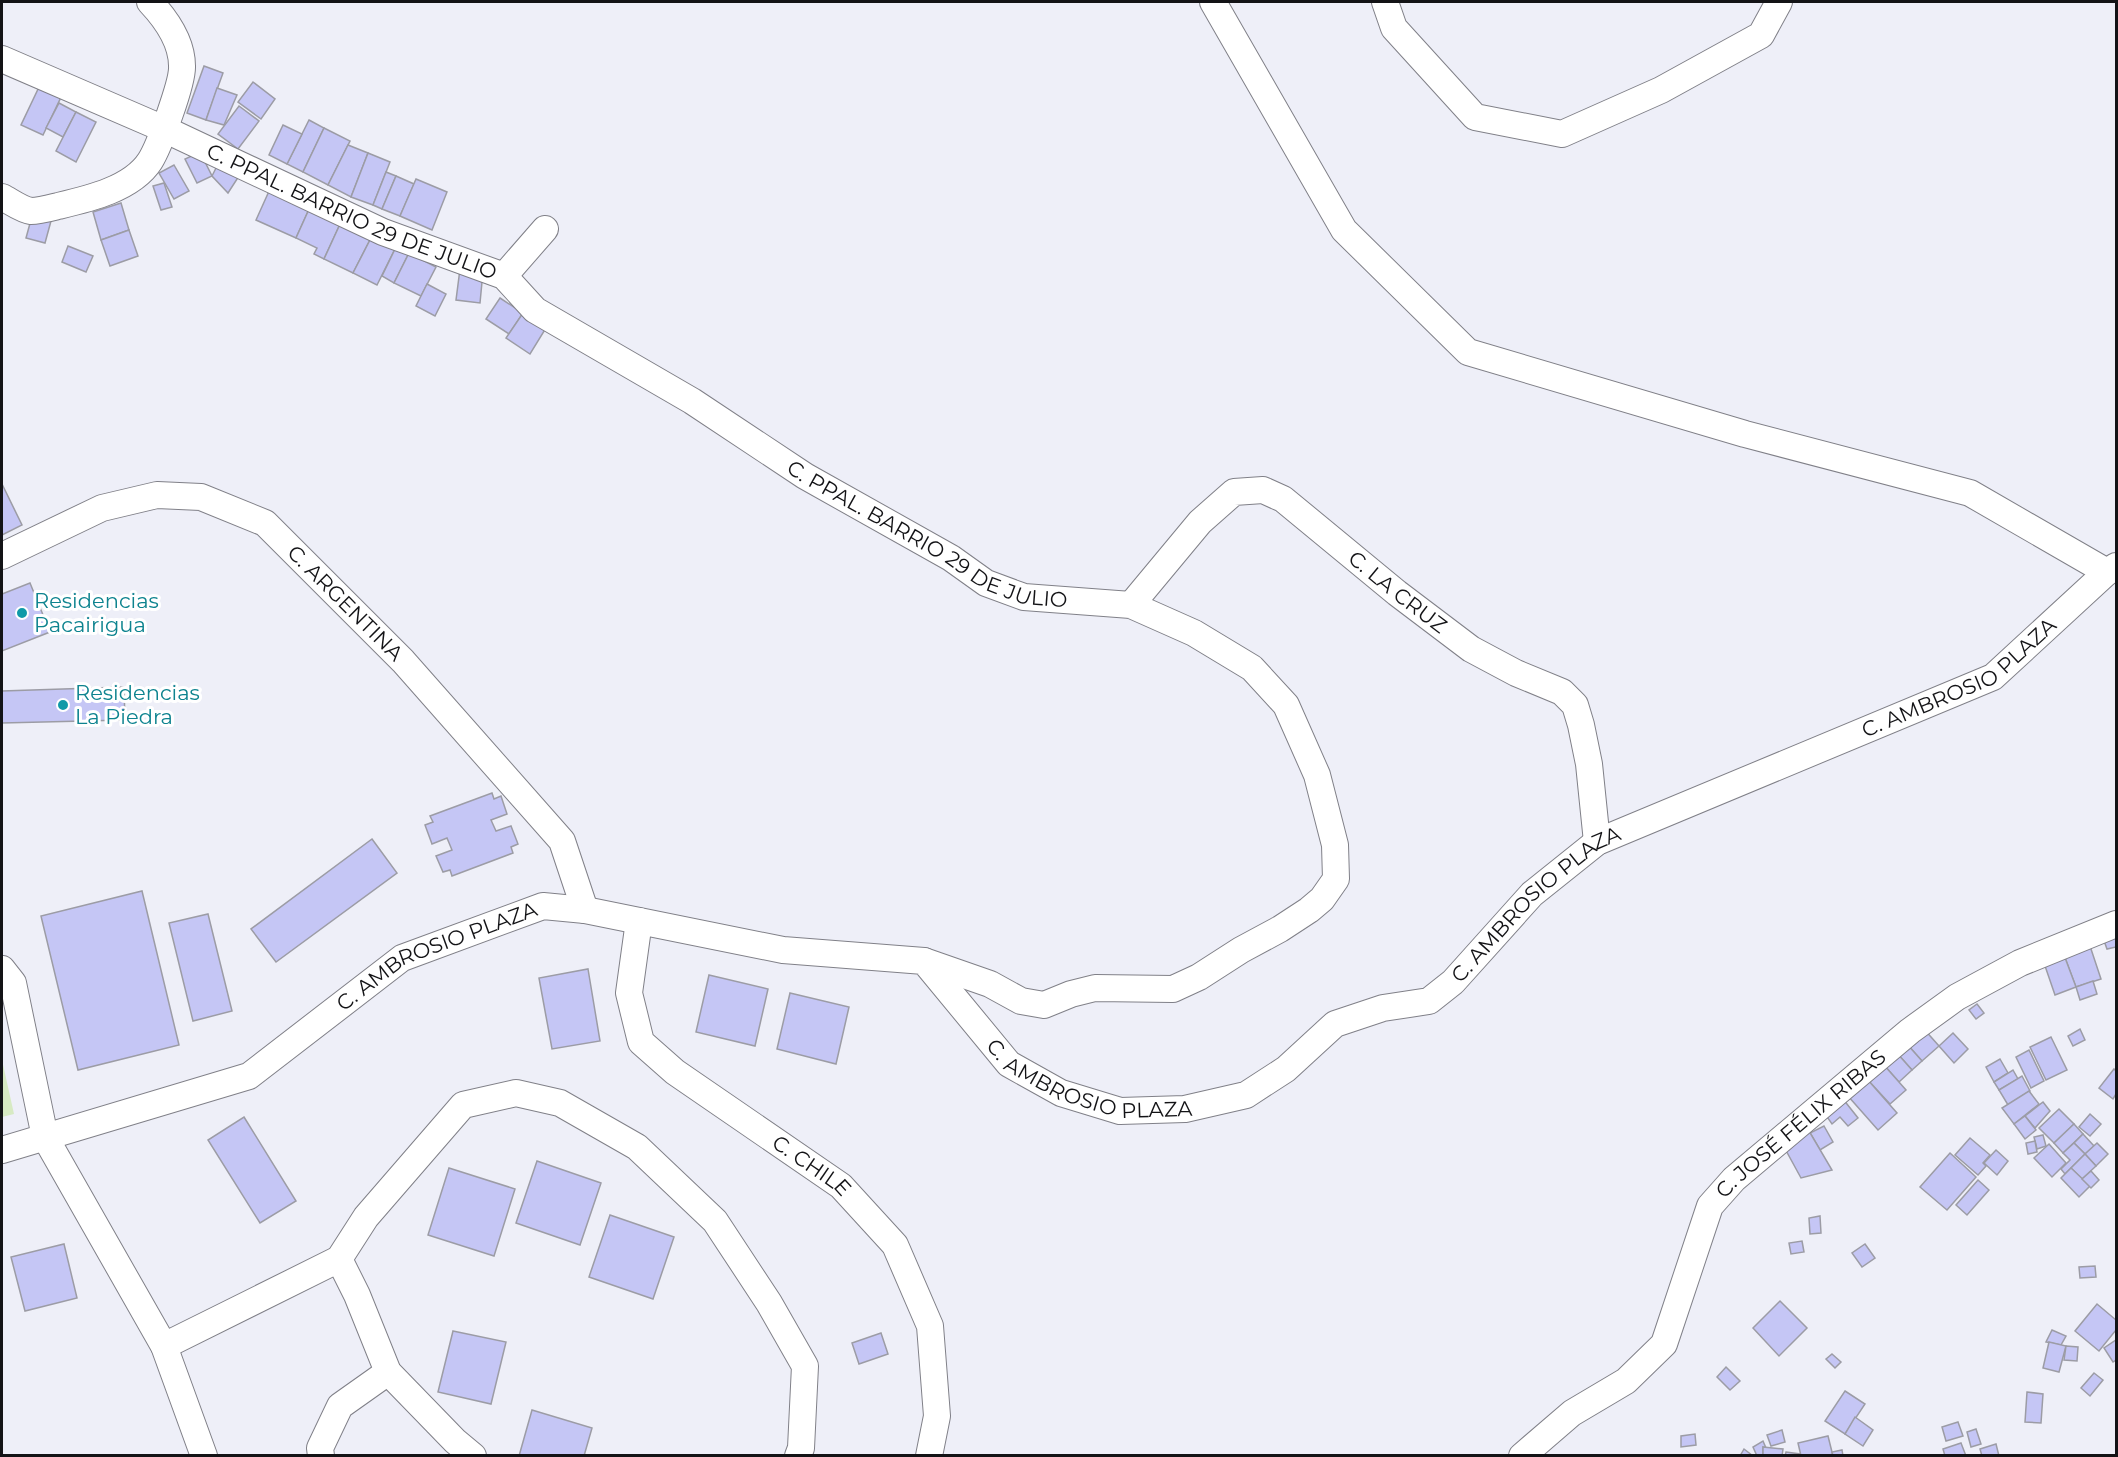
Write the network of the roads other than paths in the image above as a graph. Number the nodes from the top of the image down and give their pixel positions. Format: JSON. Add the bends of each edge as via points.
{"nodes":[{"id":1,"x":150,"y":2,"type":"edge"},
{"id":2,"x":1213,"y":2,"type":"edge"},
{"id":3,"x":1385,"y":2,"type":"edge"},
{"id":4,"x":1779,"y":2,"type":"edge"},
{"id":5,"x":2,"y":59,"type":"edge"},
{"id":6,"x":164,"y":129,"type":"junction"},
{"id":7,"x":2,"y":197,"type":"edge"},
{"id":8,"x":545,"y":229,"type":"dead end"},
{"id":9,"x":504,"y":276,"type":"junction"},
{"id":10,"x":2,"y":556,"type":"edge"},
{"id":11,"x":2112,"y":569,"type":"edge"},
{"id":12,"x":1131,"y":605,"type":"junction"},
{"id":13,"x":1597,"y":842,"type":"junction"},
{"id":14,"x":585,"y":910,"type":"junction"},
{"id":15,"x":639,"y":921,"type":"junction"},
{"id":16,"x":2116,"y":924,"type":"edge"},
{"id":17,"x":924,"y":962,"type":"junction"},
{"id":18,"x":2,"y":969,"type":"edge"},
{"id":19,"x":45,"y":1137,"type":"junction"},
{"id":20,"x":2,"y":1150,"type":"edge"},
{"id":21,"x":339,"y":1259,"type":"junction"},
{"id":22,"x":164,"y":1346,"type":"junction"},
{"id":23,"x":388,"y":1372,"type":"junction"},
{"id":24,"x":204,"y":1455,"type":"edge"},
{"id":25,"x":321,"y":1455,"type":"edge"},
{"id":26,"x":473,"y":1455,"type":"edge"},
{"id":27,"x":798,"y":1455,"type":"edge"},
{"id":28,"x":929,"y":1455,"type":"edge"},
{"id":29,"x":1522,"y":1455,"type":"edge"}],
"edges":[{"from":1,"to":6,"type":"street","via":[[163,15],[183,66]]},
{"from":2,"to":11,"type":"street","via":[[1344,230],[1468,352],[1745,434],[1970,493]]},
{"from":3,"to":4,"type":"street","via":[[1394,28],[1475,117],[1562,134],[1661,90],[1761,35]]},
{"from":5,"to":6,"type":"street","name":"C. PPAL. BARRIO 29 DE JULIO"},
{"from":6,"to":7,"type":"street","via":[[150,162],[130,181],[103,195],[30,211]]},
{"from":6,"to":9,"type":"street","name":"C. PPAL. BARRIO 29 DE JULIO","via":[[383,231]]},
{"from":8,"to":9,"type":"street"},
{"from":9,"to":12,"type":"street","name":"C. PPAL. BARRIO 29 DE JULIO","via":[[535,310],[692,401],[806,476],[951,558],[986,583],[1024,597]]},
{"from":10,"to":14,"type":"street","name":"C. ARGENTINA","via":[[102,508],[157,495],[201,497],[265,523],[403,661],[562,841]]},
{"from":11,"to":13,"type":"street","name":"C. AMBROSIO PLAZA","via":[[1993,677]]},
{"from":12,"to":13,"type":"street","name":"C. LA CRUZ","via":[[1200,522],[1234,492],[1263,489],[1283,499],[1471,649],[1562,692],[1575,705],[1589,764]]},
{"from":12,"to":17,"type":"street","name":"C. PPAL. BARRIO 29 DE JULIO","via":[[1194,633],[1252,668],[1286,705],[1317,775],[1335,845],[1336,879],[1310,910],[1173,989],[1095,988],[1044,1005],[1021,1001],[990,984]]},
{"from":13,"to":17,"type":"street","name":"C. AMBROSIO PLAZA","via":[[1532,894],[1453,982],[1429,1000],[1383,1008],[1335,1024],[1286,1069],[1246,1095],[1185,1109],[1120,1111],[1061,1093],[1010,1064]]},
{"from":14,"to":15,"type":"street","name":"C. AMBROSIO PLAZA"},
{"from":14,"to":19,"type":"street","name":"C. AMBROSIO PLAZA","via":[[543,906],[402,958],[249,1076]]},
{"from":15,"to":17,"type":"street","name":"C. AMBROSIO PLAZA","via":[[783,950]]},
{"from":15,"to":28,"type":"street","name":"C. CHILE","via":[[629,993],[640,1042],[675,1071],[841,1186],[896,1245],[930,1326],[937,1416]]},
{"from":16,"to":29,"type":"street","name":"C. JOSÉ FÉLIX RIBAS","via":[[2020,963],[1957,998],[1911,1031],[1734,1179],[1710,1206],[1664,1344],[1626,1381],[1572,1413]]},
{"from":18,"to":19,"type":"street","via":[[13,983]]},
{"from":19,"to":20,"type":"street","name":"C. AMBROSIO PLAZA"},
{"from":19,"to":22,"type":"street"},
{"from":21,"to":22,"type":"street"},
{"from":21,"to":23,"type":"street"},
{"from":21,"to":27,"type":"street","via":[[366,1217],[463,1105],[516,1093],[560,1103],[637,1147],[715,1221],[805,1366]]},
{"from":22,"to":24,"type":"street"},
{"from":23,"to":25,"type":"street","via":[[340,1406],[320,1448]]},
{"from":23,"to":26,"type":"street"}]}
